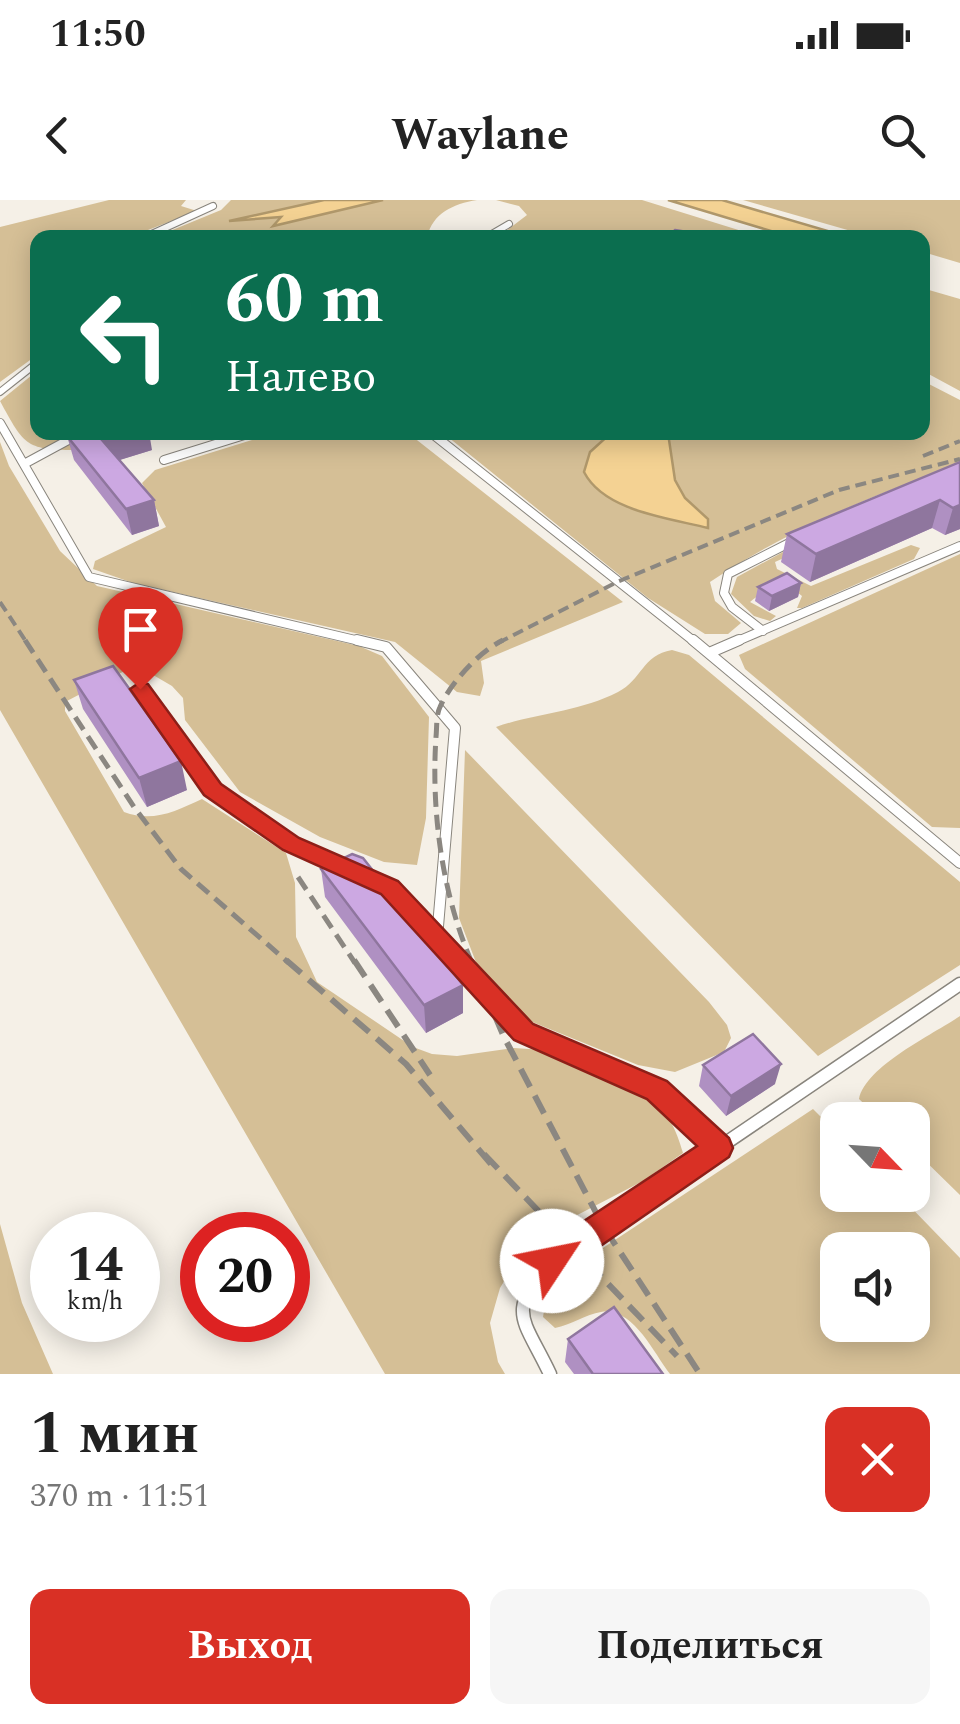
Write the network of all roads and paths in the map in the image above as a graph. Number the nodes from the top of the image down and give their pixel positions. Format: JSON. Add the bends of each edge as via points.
{"nodes":[{"id":1,"x":212,"y":206,"type":"dead end"},
{"id":2,"x":510,"y":224,"type":"dead end"},
{"id":3,"x":160,"y":230,"type":"edge"},
{"id":4,"x":499,"y":230,"type":"edge"},
{"id":5,"x":30,"y":368,"type":"edge"},
{"id":6,"x":0,"y":392,"type":"edge"},
{"id":7,"x":0,"y":423,"type":"edge"},
{"id":8,"x":68,"y":440,"type":"edge"},
{"id":9,"x":228,"y":440,"type":"edge"},
{"id":10,"x":440,"y":440,"type":"edge"},
{"id":11,"x":164,"y":460,"type":"dead end"},
{"id":12,"x":24,"y":464,"type":"junction"},
{"id":13,"x":813,"y":531,"type":"edge"},
{"id":14,"x":960,"y":546,"type":"edge"},
{"id":15,"x":763,"y":631,"type":"junction"},
{"id":16,"x":709,"y":653,"type":"junction"},
{"id":17,"x":140,"y":689,"type":"dead end"},
{"id":18,"x":960,"y":863,"type":"edge"},
{"id":19,"x":437,"y":938,"type":"junction"},
{"id":20,"x":960,"y":984,"type":"edge"},
{"id":21,"x":719,"y":1148,"type":"junction"},
{"id":22,"x":550,"y":1374,"type":"edge"}],
"edges":[{"from":1,"to":3,"type":"lane"},
{"from":2,"to":4,"type":"lane"},
{"from":5,"to":6,"type":"lane"},
{"from":7,"to":12,"type":"lane"},
{"from":8,"to":12,"type":"lane"},
{"from":9,"to":11,"type":"lane"},
{"from":10,"to":16,"type":"lane"},
{"from":12,"to":19,"type":"lane","via":[[89,576],[386,647],[455,728]]},
{"from":13,"to":15,"type":"lane","via":[[728,574],[724,593],[732,607]]},
{"from":14,"to":15,"type":"lane"},
{"from":15,"to":16,"type":"lane"},
{"from":16,"to":18,"type":"lane"},
{"from":17,"to":19,"type":"lane","via":[[212,790],[291,844],[390,888]]},
{"from":19,"to":21,"type":"lane","via":[[524,1032],[657,1090]]},
{"from":20,"to":21,"type":"lane"},
{"from":21,"to":22,"type":"lane","via":[[552,1261],[526,1290],[521,1313]]}]}
